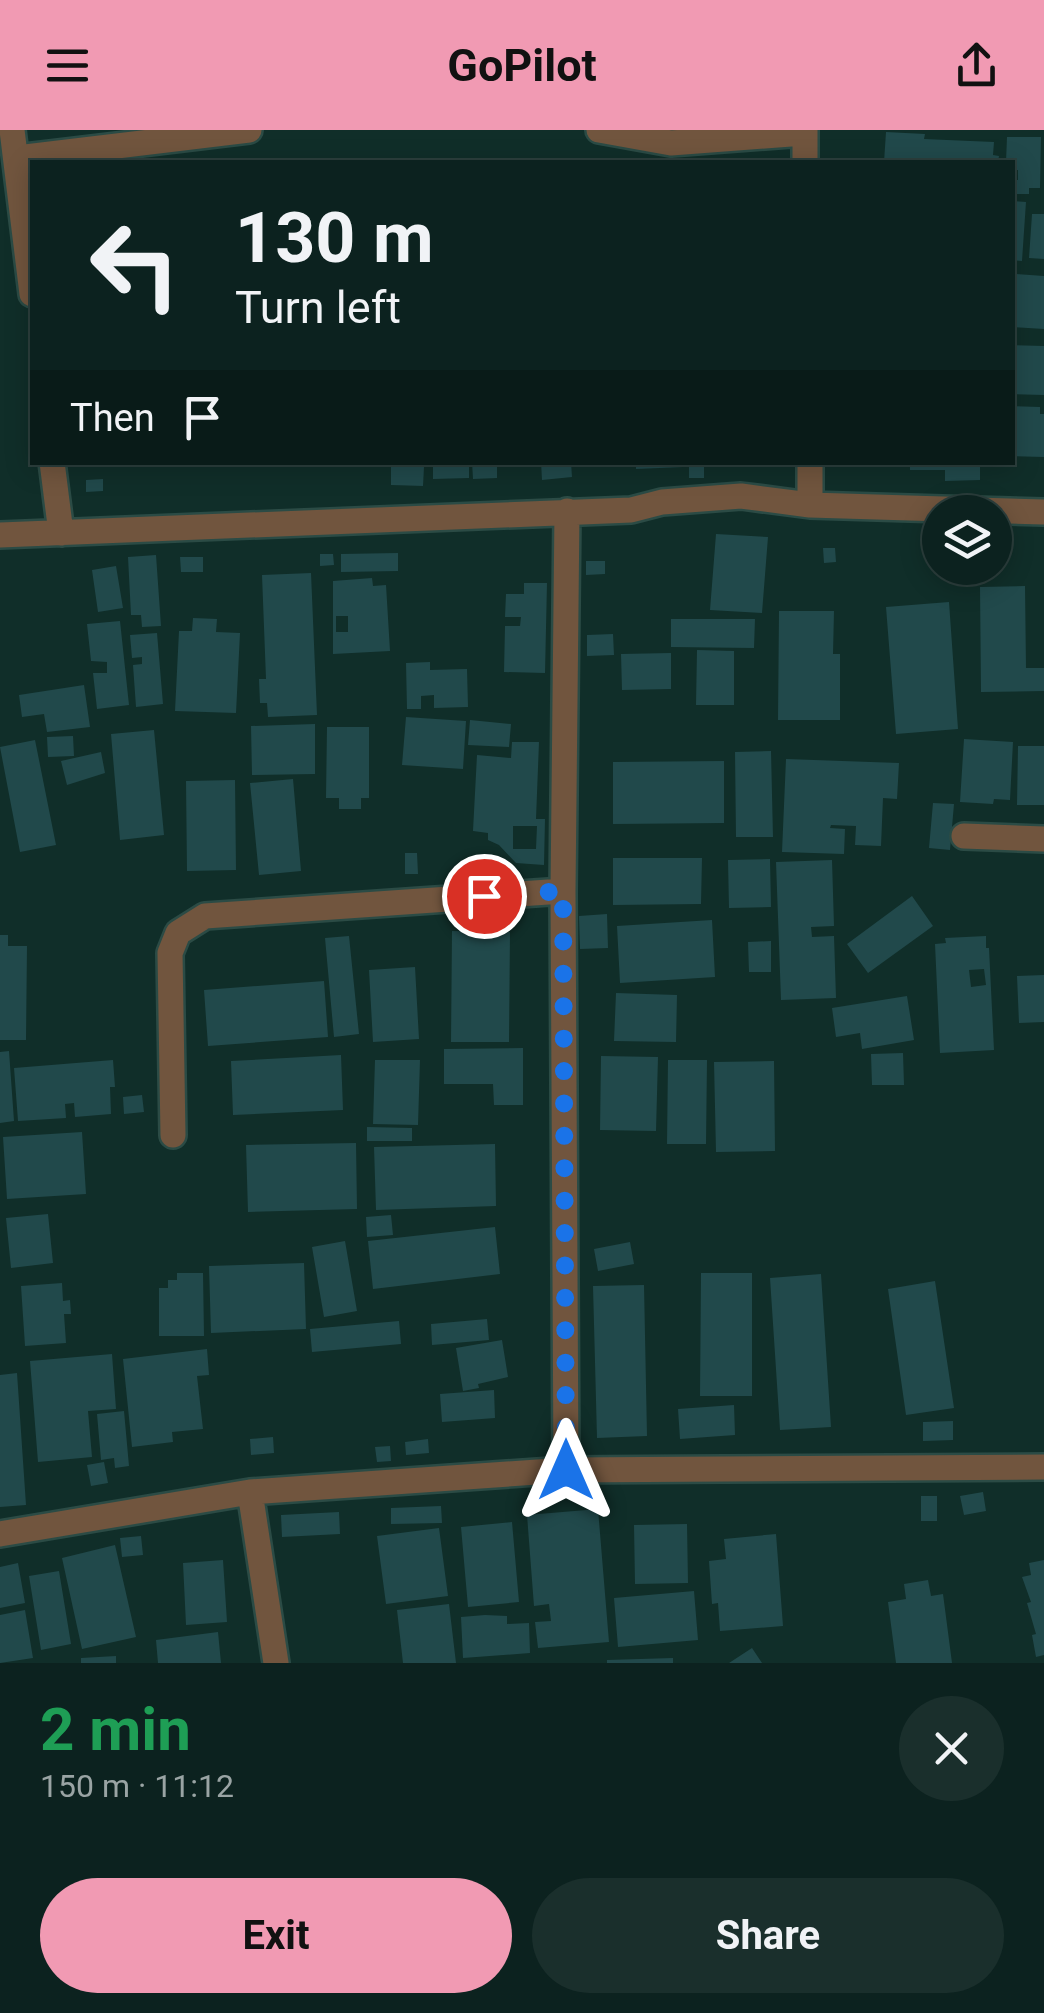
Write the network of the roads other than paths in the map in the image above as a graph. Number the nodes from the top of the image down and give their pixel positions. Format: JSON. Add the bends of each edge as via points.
{"nodes":[{"id":1,"x":12,"y":130,"type":"edge"},
{"id":2,"x":249,"y":130,"type":"edge"},
{"id":3,"x":598,"y":130,"type":"edge"},
{"id":4,"x":805,"y":132,"type":"edge"},
{"id":5,"x":16,"y":158,"type":"junction"},
{"id":6,"x":805,"y":160,"type":"edge"},
{"id":7,"x":30,"y":277,"type":"edge"},
{"id":8,"x":52,"y":465,"type":"edge"},
{"id":9,"x":810,"y":465,"type":"edge"},
{"id":10,"x":810,"y":505,"type":"junction"},
{"id":11,"x":567,"y":511,"type":"junction"},
{"id":12,"x":1044,"y":512,"type":"edge"},
{"id":13,"x":61,"y":533,"type":"junction"},
{"id":14,"x":0,"y":536,"type":"edge"},
{"id":15,"x":964,"y":836,"type":"dead end"},
{"id":16,"x":1044,"y":838,"type":"edge"},
{"id":17,"x":563,"y":891,"type":"junction"},
{"id":18,"x":173,"y":1136,"type":"dead end"},
{"id":19,"x":1044,"y":1468,"type":"edge"},
{"id":20,"x":566,"y":1470,"type":"junction"},
{"id":21,"x":250,"y":1492,"type":"junction"},
{"id":22,"x":0,"y":1534,"type":"edge"},
{"id":23,"x":276,"y":1663,"type":"edge"}],
"edges":[{"from":1,"to":5,"type":"street"},
{"from":2,"to":5,"type":"street"},
{"from":3,"to":4,"type":"street","via":[[671,143]]},
{"from":4,"to":6,"type":"street"},
{"from":5,"to":7,"type":"street"},
{"from":8,"to":13,"type":"street"},
{"from":9,"to":10,"type":"street"},
{"from":10,"to":11,"type":"street","via":[[741,496]]},
{"from":10,"to":12,"type":"street"},
{"from":11,"to":13,"type":"street"},
{"from":11,"to":17,"type":"street"},
{"from":13,"to":14,"type":"street"},
{"from":15,"to":16,"type":"street"},
{"from":17,"to":18,"type":"street","via":[[205,916],[178,932],[170,953]]},
{"from":17,"to":20,"type":"street"},
{"from":19,"to":20,"type":"street"},
{"from":20,"to":21,"type":"street"},
{"from":21,"to":22,"type":"street"},
{"from":21,"to":23,"type":"street"}]}
